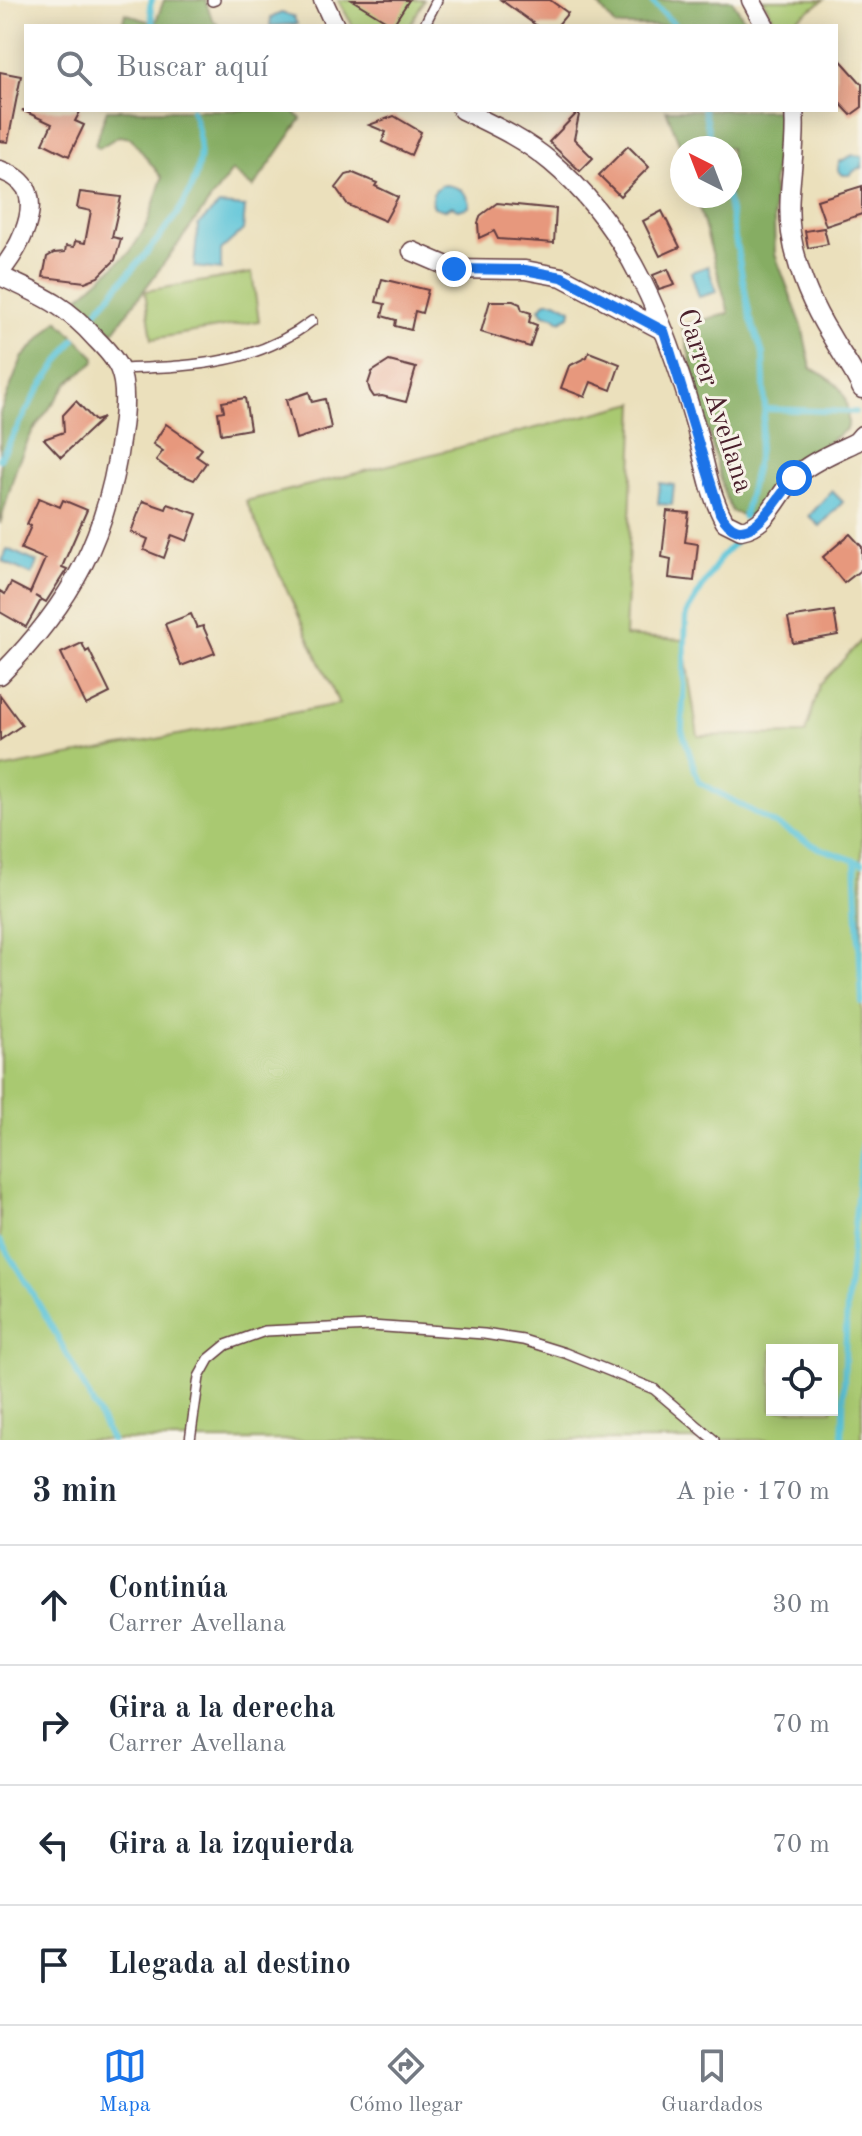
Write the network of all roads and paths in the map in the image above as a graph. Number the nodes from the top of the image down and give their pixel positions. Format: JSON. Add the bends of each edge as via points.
{"nodes":[{"id":1,"x":323,"y":0,"type":"edge"},
{"id":2,"x":437,"y":0,"type":"edge"},
{"id":3,"x":751,"y":0,"type":"edge"},
{"id":4,"x":334,"y":24,"type":"edge"},
{"id":5,"x":425,"y":24,"type":"edge"},
{"id":6,"x":764,"y":24,"type":"edge"},
{"id":7,"x":466,"y":112,"type":"edge"},
{"id":8,"x":794,"y":112,"type":"edge"},
{"id":9,"x":0,"y":170,"type":"edge"},
{"id":10,"x":412,"y":251,"type":"dead end"},
{"id":11,"x":0,"y":274,"type":"edge"},
{"id":12,"x":312,"y":321,"type":"dead end"},
{"id":13,"x":664,"y":331,"type":"junction"},
{"id":14,"x":120,"y":369,"type":"junction"},
{"id":15,"x":858,"y":372,"type":"edge"},
{"id":16,"x":862,"y":389,"type":"edge"},
{"id":17,"x":862,"y":435,"type":"edge"},
{"id":18,"x":0,"y":675,"type":"edge"},
{"id":19,"x":190,"y":1440,"type":"edge"},
{"id":20,"x":714,"y":1440,"type":"edge"}],
"edges":[{"from":1,"to":4,"type":"street"},
{"from":2,"to":5,"type":"lane"},
{"from":3,"to":6,"type":"street"},
{"from":7,"to":13,"type":"street","name":"Carrer Avellana","via":[[530,146],[588,200],[630,257]]},
{"from":8,"to":15,"type":"street","via":[[789,195],[793,244],[813,307]]},
{"from":9,"to":11,"type":"street","via":[[25,186],[29,209],[18,245]]},
{"from":10,"to":13,"type":"street","via":[[454,269],[525,270],[562,277]]},
{"from":11,"to":14,"type":"street","via":[[63,306]]},
{"from":12,"to":14,"type":"lane","via":[[276,345],[231,360]]},
{"from":13,"to":17,"type":"street","name":"Carrer Avellana","via":[[720,513],[734,528],[756,525],[804,469]]},
{"from":14,"to":18,"type":"street","via":[[118,455],[87,559],[36,639]]},
{"from":15,"to":16,"type":"street"},
{"from":19,"to":20,"type":"lane","via":[[199,1377],[226,1345],[265,1331],[371,1326],[484,1334],[565,1353],[654,1389]]}]}
